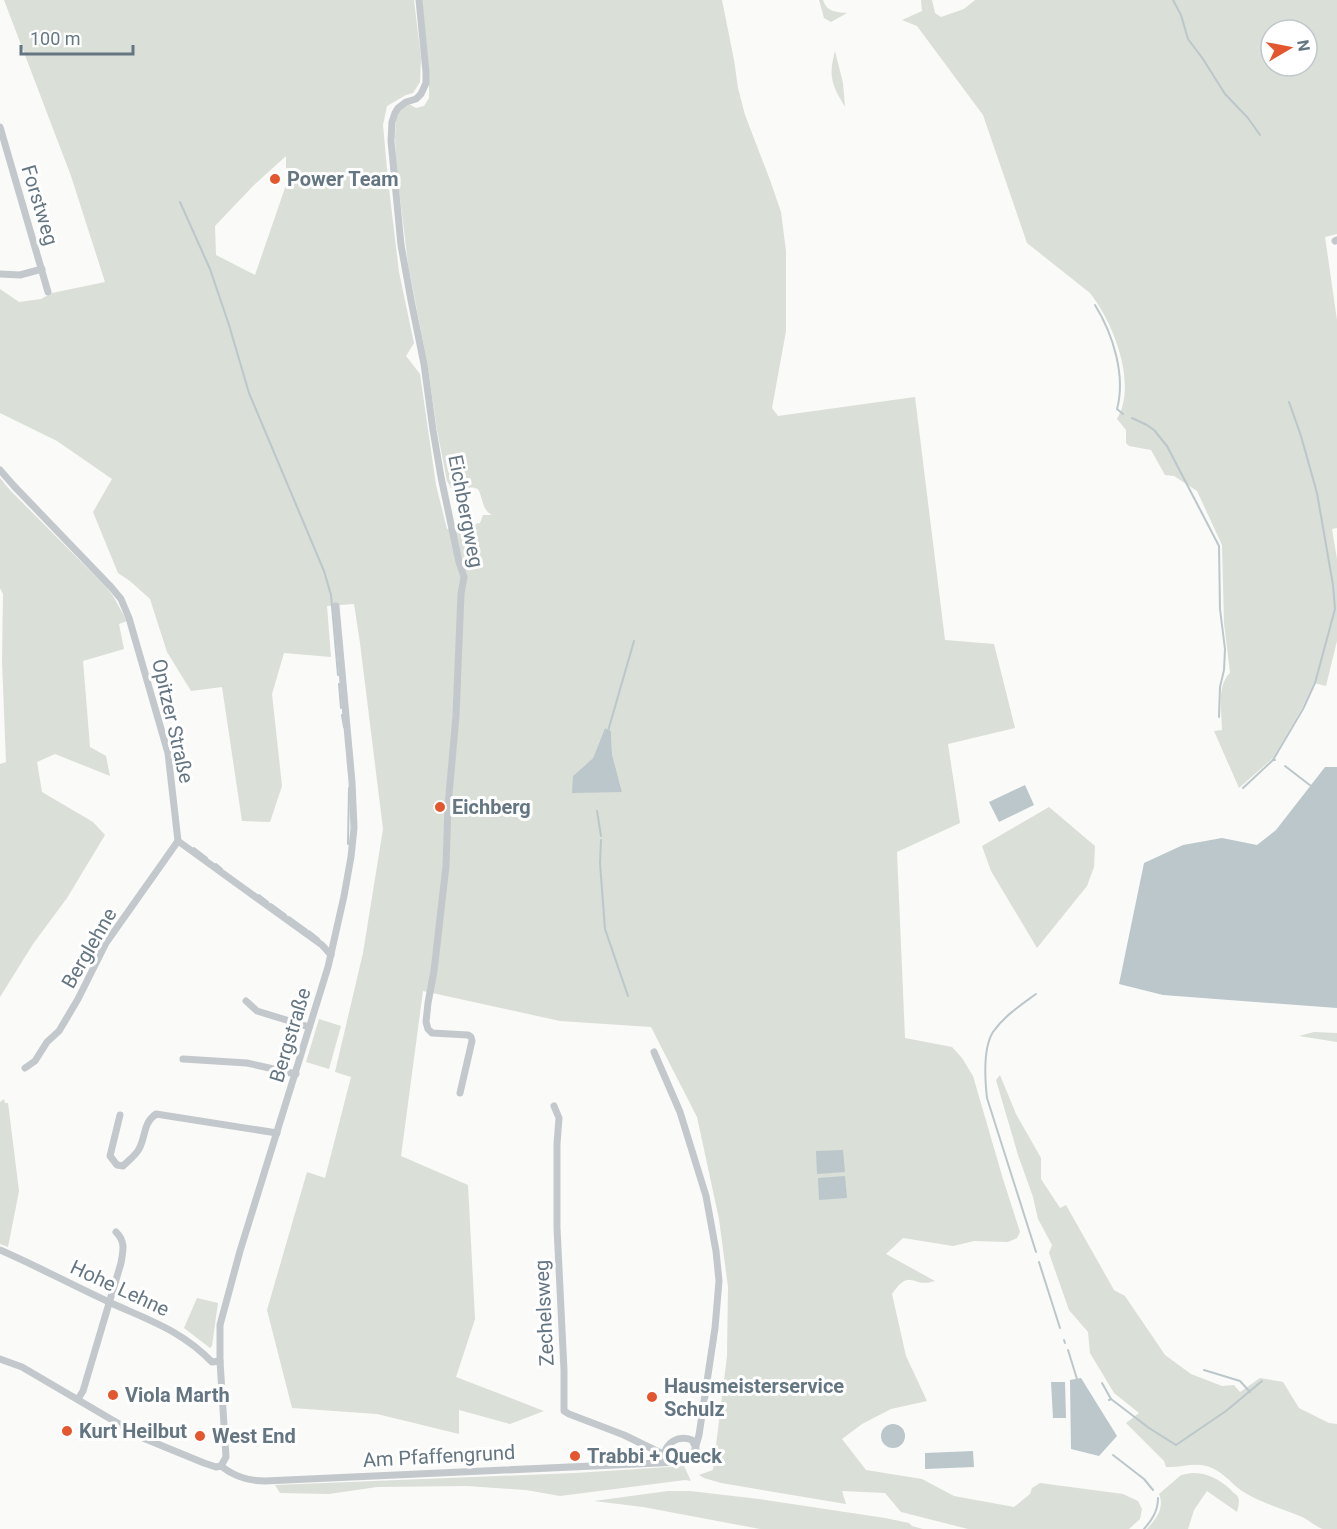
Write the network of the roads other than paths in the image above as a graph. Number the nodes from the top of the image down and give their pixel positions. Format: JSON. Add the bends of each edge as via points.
{"nodes":[{"id":1,"x":419,"y":0,"type":"edge"},
{"id":2,"x":0,"y":127,"type":"edge"},
{"id":3,"x":42,"y":269,"type":"junction"},
{"id":4,"x":0,"y":274,"type":"edge"},
{"id":5,"x":48,"y":292,"type":"dead end"},
{"id":6,"x":0,"y":470,"type":"edge"},
{"id":7,"x":336,"y":606,"type":"dead end"},
{"id":8,"x":178,"y":841,"type":"junction"},
{"id":9,"x":331,"y":955,"type":"junction"},
{"id":10,"x":246,"y":1001,"type":"dead end"},
{"id":11,"x":309,"y":1027,"type":"junction"},
{"id":12,"x":654,"y":1052,"type":"dead end"},
{"id":13,"x":183,"y":1059,"type":"dead end"},
{"id":14,"x":25,"y":1068,"type":"dead end"},
{"id":15,"x":296,"y":1074,"type":"junction"},
{"id":16,"x":460,"y":1093,"type":"dead end"},
{"id":17,"x":554,"y":1106,"type":"dead end"},
{"id":18,"x":120,"y":1115,"type":"dead end"},
{"id":19,"x":277,"y":1133,"type":"junction"},
{"id":20,"x":116,"y":1232,"type":"dead end"},
{"id":21,"x":0,"y":1250,"type":"edge"},
{"id":22,"x":109,"y":1302,"type":"junction"},
{"id":23,"x":0,"y":1359,"type":"edge"},
{"id":24,"x":220,"y":1361,"type":"junction"},
{"id":25,"x":78,"y":1399,"type":"junction"},
{"id":26,"x":696,"y":1448,"type":"junction"},
{"id":27,"x":663,"y":1458,"type":"junction"},
{"id":28,"x":221,"y":1466,"type":"junction"}],
"edges":[{"from":1,"to":16,"type":"street","name":"Eichbergweg","via":[[426,83],[416,99],[398,108],[391,141],[401,245],[441,477],[464,577],[446,866],[426,1022],[432,1033],[471,1037]]},
{"from":2,"to":3,"type":"street","name":"Forstweg"},
{"from":3,"to":4,"type":"street","via":[[20,275]]},
{"from":3,"to":5,"type":"street","name":"Forstweg"},
{"from":6,"to":8,"type":"street","name":"Opitzer Straße","via":[[121,599],[168,753]]},
{"from":7,"to":9,"type":"street","name":"Bergstraße","via":[[354,828]]},
{"from":8,"to":9,"type":"street"},
{"from":8,"to":14,"type":"street","name":"Berglehne","via":[[106,942],[59,1031]]},
{"from":9,"to":11,"type":"street","name":"Bergstraße"},
{"from":10,"to":11,"type":"street","via":[[257,1011]]},
{"from":11,"to":15,"type":"street","name":"Bergstraße"},
{"from":12,"to":26,"type":"street","via":[[680,1112],[706,1196],[717,1263],[715,1328]]},
{"from":13,"to":15,"type":"street","via":[[247,1063]]},
{"from":15,"to":19,"type":"street","name":"Bergstraße"},
{"from":17,"to":27,"type":"street","name":"Zechelsweg","via":[[559,1118],[557,1228],[564,1411],[624,1435]]},
{"from":18,"to":19,"type":"street","via":[[110,1156],[123,1166],[139,1149],[147,1122],[156,1114]]},
{"from":19,"to":24,"type":"street","name":"Bergstraße","via":[[223,1310]]},
{"from":20,"to":22,"type":"street","via":[[124,1246]]},
{"from":21,"to":22,"type":"street","name":"Hohe Lehne"},
{"from":22,"to":24,"type":"street","name":"Hohe Lehne","via":[[182,1336],[212,1362]]},
{"from":22,"to":25,"type":"street"},
{"from":23,"to":25,"type":"street","name":"Am Pfaffengrund"},
{"from":24,"to":28,"type":"street","name":"Bergstraße","via":[[226,1457]]},
{"from":25,"to":28,"type":"street","name":"Am Pfaffengrund","via":[[143,1438]]},
{"from":26,"to":27,"type":"street","name":"Am Pfaffengrund","via":[[688,1461]]},
{"from":26,"to":27,"type":"street","via":[[692,1440],[672,1440]]},
{"from":27,"to":28,"type":"street","name":"Am Pfaffengrund","via":[[266,1481],[242,1479]]}]}
